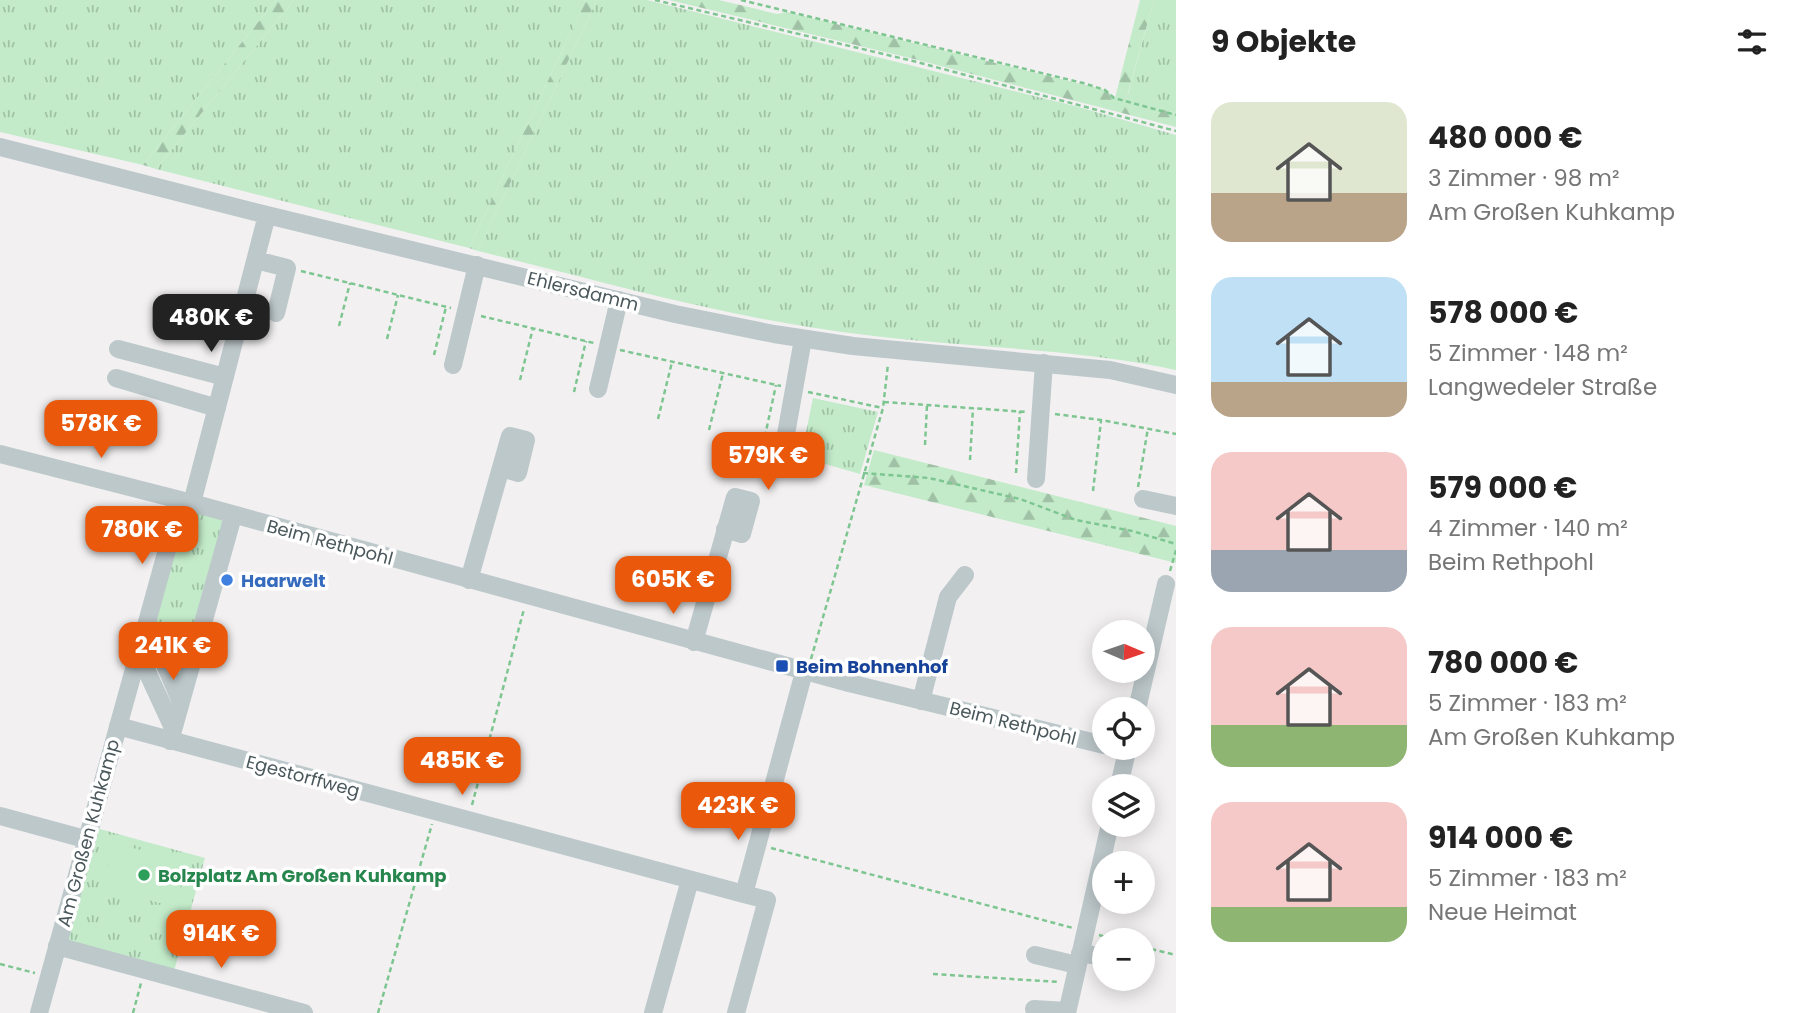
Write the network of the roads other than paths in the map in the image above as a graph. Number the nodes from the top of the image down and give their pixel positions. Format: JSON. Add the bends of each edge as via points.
{"nodes":[{"id":1,"x":0,"y":147,"type":"edge"},
{"id":2,"x":267,"y":215,"type":"junction"},
{"id":3,"x":256,"y":260,"type":"junction"},
{"id":4,"x":477,"y":265,"type":"junction"},
{"id":5,"x":619,"y":300,"type":"junction"},
{"id":6,"x":276,"y":313,"type":"dead end"},
{"id":7,"x":803,"y":339,"type":"junction"},
{"id":8,"x":118,"y":349,"type":"dead end"},
{"id":9,"x":1044,"y":363,"type":"junction"},
{"id":10,"x":453,"y":365,"type":"dead end"},
{"id":11,"x":225,"y":377,"type":"junction"},
{"id":12,"x":116,"y":378,"type":"dead end"},
{"id":13,"x":1176,"y":385,"type":"edge"},
{"id":14,"x":598,"y":389,"type":"dead end"},
{"id":15,"x":217,"y":408,"type":"junction"},
{"id":16,"x":783,"y":451,"type":"dead end"},
{"id":17,"x":0,"y":454,"type":"edge"},
{"id":18,"x":502,"y":468,"type":"dead end"},
{"id":19,"x":1036,"y":479,"type":"dead end"},
{"id":20,"x":1143,"y":499,"type":"road end"},
{"id":21,"x":192,"y":503,"type":"junction"},
{"id":22,"x":1176,"y":506,"type":"edge"},
{"id":23,"x":233,"y":516,"type":"junction"},
{"id":24,"x":725,"y":529,"type":"dead end"},
{"id":25,"x":965,"y":575,"type":"dead end"},
{"id":26,"x":469,"y":580,"type":"junction"},
{"id":27,"x":1167,"y":584,"type":"road end"},
{"id":28,"x":147,"y":623,"type":"junction"},
{"id":29,"x":694,"y":642,"type":"junction"},
{"id":30,"x":138,"y":652,"type":"junction"},
{"id":31,"x":804,"y":672,"type":"junction"},
{"id":32,"x":1140,"y":697,"type":"edge"},
{"id":33,"x":921,"y":701,"type":"junction"},
{"id":34,"x":181,"y":702,"type":"junction"},
{"id":35,"x":118,"y":726,"type":"junction"},
{"id":36,"x":172,"y":734,"type":"junction"},
{"id":37,"x":1092,"y":743,"type":"edge"},
{"id":38,"x":0,"y":816,"type":"edge"},
{"id":39,"x":1107,"y":837,"type":"edge"},
{"id":40,"x":85,"y":839,"type":"junction"},
{"id":41,"x":690,"y":880,"type":"junction"},
{"id":42,"x":744,"y":894,"type":"junction"},
{"id":43,"x":57,"y":946,"type":"junction"},
{"id":44,"x":1035,"y":955,"type":"dead end"},
{"id":45,"x":1092,"y":958,"type":"edge"},
{"id":46,"x":1078,"y":959,"type":"junction"},
{"id":47,"x":243,"y":1005,"type":"edge"},
{"id":48,"x":1034,"y":1009,"type":"dead end"},
{"id":49,"x":1067,"y":1012,"type":"edge"},
{"id":50,"x":39,"y":1013,"type":"edge"},
{"id":51,"x":304,"y":1013,"type":"edge"},
{"id":52,"x":653,"y":1013,"type":"edge"},
{"id":53,"x":736,"y":1013,"type":"edge"}],
"edges":[{"from":1,"to":2,"type":"street","name":"Ehlersdamm"},
{"from":2,"to":3,"type":"street","name":"Am Großen Kuhkamp"},
{"from":2,"to":4,"type":"street","name":"Ehlersdamm"},
{"from":3,"to":6,"type":"street","via":[[288,268]]},
{"from":3,"to":11,"type":"street","name":"Am Großen Kuhkamp"},
{"from":4,"to":5,"type":"street","name":"Ehlersdamm"},
{"from":4,"to":10,"type":"street"},
{"from":5,"to":7,"type":"street","name":"Ehlersdamm"},
{"from":5,"to":14,"type":"street"},
{"from":7,"to":9,"type":"street","name":"Ehlersdamm"},
{"from":7,"to":16,"type":"street"},
{"from":8,"to":11,"type":"street"},
{"from":9,"to":13,"type":"street","name":"Ehlersdamm","via":[[1110,370]]},
{"from":9,"to":19,"type":"street"},
{"from":11,"to":15,"type":"street","name":"Am Großen Kuhkamp"},
{"from":12,"to":15,"type":"street"},
{"from":15,"to":21,"type":"street","name":"Am Großen Kuhkamp"},
{"from":17,"to":21,"type":"street","name":"Beim Rethpohl"},
{"from":18,"to":26,"type":"street"},
{"from":20,"to":22,"type":"street"},
{"from":21,"to":23,"type":"street","name":"Beim Rethpohl"},
{"from":21,"to":28,"type":"street","name":"Am Großen Kuhkamp","via":[[173,527]]},
{"from":23,"to":26,"type":"street","name":"Beim Rethpohl"},
{"from":23,"to":34,"type":"street"},
{"from":24,"to":29,"type":"street"},
{"from":25,"to":33,"type":"street","via":[[948,597]]},
{"from":26,"to":29,"type":"street","name":"Beim Rethpohl"},
{"from":27,"to":32,"type":"street"},
{"from":28,"to":30,"type":"street","name":"Am Großen Kuhkamp"},
{"from":28,"to":34,"type":"street"},
{"from":29,"to":31,"type":"street","name":"Beim Rethpohl"},
{"from":30,"to":35,"type":"street","name":"Am Großen Kuhkamp"},
{"from":30,"to":36,"type":"street"},
{"from":31,"to":33,"type":"street","name":"Beim Rethpohl"},
{"from":31,"to":42,"type":"street"},
{"from":33,"to":37,"type":"street","name":"Beim Rethpohl"},
{"from":34,"to":36,"type":"street"},
{"from":35,"to":36,"type":"street","name":"Egestorffweg"},
{"from":35,"to":40,"type":"street","name":"Am Großen Kuhkamp"},
{"from":36,"to":41,"type":"street","name":"Egestorffweg"},
{"from":38,"to":40,"type":"street"},
{"from":39,"to":46,"type":"street"},
{"from":40,"to":43,"type":"street","name":"Am Großen Kuhkamp"},
{"from":41,"to":42,"type":"street","name":"Egestorffweg"},
{"from":41,"to":52,"type":"street"},
{"from":42,"to":53,"type":"street","via":[[768,900]]},
{"from":43,"to":47,"type":"street","via":[[145,970]]},
{"from":43,"to":50,"type":"street","name":"Am Großen Kuhkamp"},
{"from":44,"to":46,"type":"street"},
{"from":45,"to":46,"type":"street"},
{"from":46,"to":49,"type":"street"},
{"from":47,"to":51,"type":"street"},
{"from":48,"to":49,"type":"street"}]}
